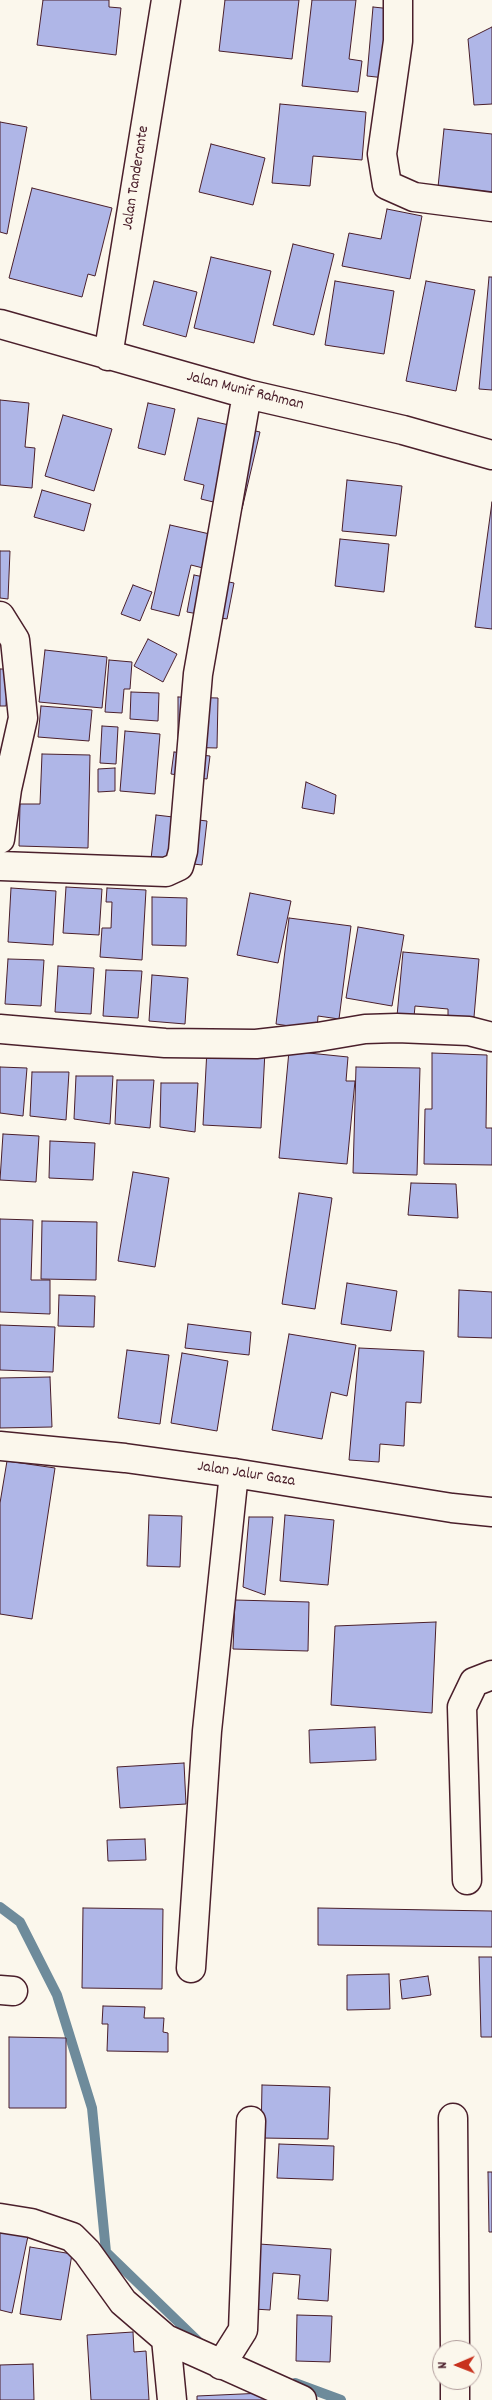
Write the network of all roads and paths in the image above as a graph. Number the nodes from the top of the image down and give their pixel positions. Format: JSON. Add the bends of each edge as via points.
{"nodes":[{"id":1,"x":166,"y":0,"type":"edge"},
{"id":2,"x":398,"y":0,"type":"edge"},
{"id":3,"x":492,"y":207,"type":"edge"},
{"id":4,"x":0,"y":324,"type":"edge"},
{"id":5,"x":108,"y":356,"type":"junction"},
{"id":6,"x":247,"y":394,"type":"junction"},
{"id":7,"x":492,"y":454,"type":"edge"},
{"id":8,"x":0,"y":616,"type":"edge"},
{"id":9,"x":4,"y":788,"type":"edge"},
{"id":10,"x":0,"y":839,"type":"edge"},
{"id":11,"x":0,"y":866,"type":"edge"},
{"id":12,"x":0,"y":1028,"type":"edge"},
{"id":13,"x":492,"y":1037,"type":"edge"},
{"id":14,"x":0,"y":1446,"type":"edge"},
{"id":15,"x":234,"y":1473,"type":"junction"},
{"id":16,"x":492,"y":1512,"type":"edge"},
{"id":17,"x":492,"y":1675,"type":"edge"},
{"id":18,"x":467,"y":1880,"type":"dead end"},
{"id":19,"x":191,"y":1968,"type":"dead end"},
{"id":20,"x":453,"y":2118,"type":"dead end"},
{"id":21,"x":251,"y":2121,"type":"dead end"},
{"id":22,"x":0,"y":2218,"type":"edge"},
{"id":23,"x":166,"y":2339,"type":"junction"},
{"id":24,"x":455,"y":2340,"type":"edge"},
{"id":25,"x":231,"y":2351,"type":"junction"},
{"id":26,"x":172,"y":2400,"type":"edge"},
{"id":27,"x":302,"y":2400,"type":"edge"}],
"edges":[{"from":1,"to":5,"type":"street","name":"Jalan Tanderante"},
{"from":2,"to":3,"type":"street","via":[[398,41],[382,154],[388,185],[414,197]]},
{"from":4,"to":5,"type":"street","name":"Jalan Munif Rahman"},
{"from":5,"to":6,"type":"street","name":"Jalan Munif Rahman"},
{"from":6,"to":7,"type":"street","name":"Jalan Munif Rahman"},
{"from":6,"to":11,"type":"street","via":[[198,674],[183,851],[179,866],[166,872]]},
{"from":8,"to":9,"type":"street","via":[[15,640],[23,718]]},
{"from":9,"to":10,"type":"street"},
{"from":12,"to":13,"type":"street","via":[[165,1043],[256,1044],[365,1029],[397,1028],[470,1031]]},
{"from":14,"to":15,"type":"street","name":"Jalan Jalur Gaza"},
{"from":15,"to":16,"type":"street","name":"Jalan Jalur Gaza"},
{"from":15,"to":19,"type":"street","via":[[207,1731]]},
{"from":17,"to":18,"type":"street","via":[[474,1682],[462,1707]]},
{"from":20,"to":24,"type":"street"},
{"from":21,"to":25,"type":"street","via":[[246,2298]]},
{"from":22,"to":23,"type":"street","via":[[31,2223],[72,2237],[87,2252],[123,2302]]},
{"from":23,"to":25,"type":"street"},
{"from":23,"to":26,"type":"street"},
{"from":25,"to":27,"type":"street"}]}
